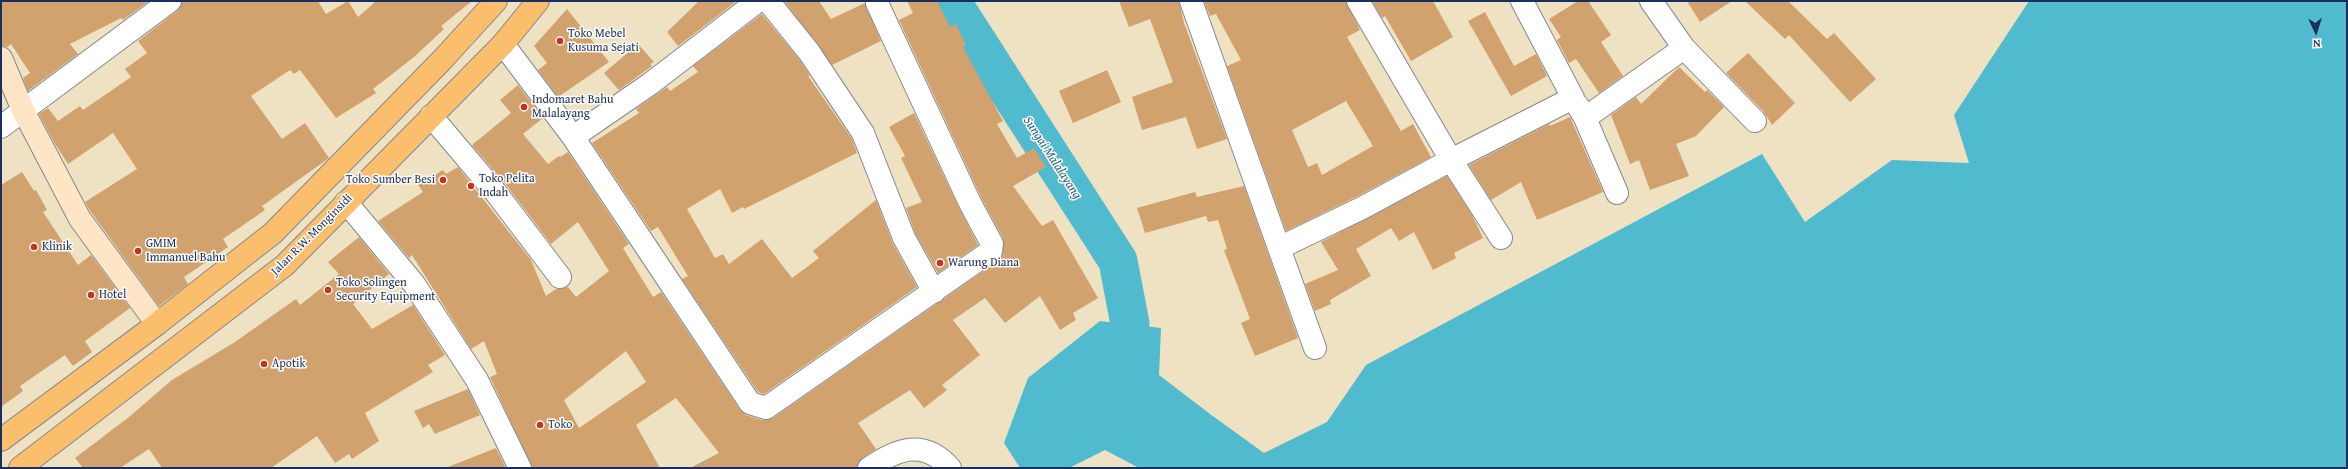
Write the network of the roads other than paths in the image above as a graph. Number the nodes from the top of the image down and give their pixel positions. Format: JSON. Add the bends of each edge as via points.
{"nodes":[{"id":1,"x":170,"y":1,"type":"edge"},
{"id":2,"x":496,"y":1,"type":"edge"},
{"id":3,"x":538,"y":1,"type":"edge"},
{"id":4,"x":758,"y":1,"type":"edge"},
{"id":5,"x":768,"y":1,"type":"edge"},
{"id":6,"x":1191,"y":1,"type":"edge"},
{"id":7,"x":1358,"y":1,"type":"edge"},
{"id":8,"x":1522,"y":1,"type":"edge"},
{"id":9,"x":1651,"y":1,"type":"edge"},
{"id":10,"x":877,"y":3,"type":"dead end"},
{"id":11,"x":503,"y":44,"type":"junction"},
{"id":12,"x":1684,"y":48,"type":"junction"},
{"id":13,"x":1,"y":58,"type":"edge"},
{"id":14,"x":442,"y":60,"type":"junction"},
{"id":15,"x":466,"y":81,"type":"junction"},
{"id":16,"x":1573,"y":98,"type":"junction"},
{"id":17,"x":23,"y":110,"type":"junction"},
{"id":18,"x":431,"y":116,"type":"junction"},
{"id":19,"x":1585,"y":118,"type":"junction"},
{"id":20,"x":1755,"y":121,"type":"dead end"},
{"id":21,"x":1,"y":127,"type":"edge"},
{"id":22,"x":573,"y":137,"type":"junction"},
{"id":23,"x":1451,"y":160,"type":"junction"},
{"id":24,"x":1617,"y":194,"type":"dead end"},
{"id":25,"x":346,"y":202,"type":"junction"},
{"id":26,"x":1501,"y":238,"type":"dead end"},
{"id":27,"x":1279,"y":248,"type":"junction"},
{"id":28,"x":560,"y":277,"type":"dead end"},
{"id":29,"x":934,"y":292,"type":"junction"},
{"id":30,"x":157,"y":324,"type":"junction"},
{"id":31,"x":1315,"y":348,"type":"dead end"},
{"id":32,"x":1,"y":440,"type":"edge"},
{"id":33,"x":20,"y":468,"type":"edge"},
{"id":34,"x":520,"y":468,"type":"edge"},
{"id":35,"x":869,"y":468,"type":"edge"},
{"id":36,"x":950,"y":468,"type":"edge"}],
"edges":[{"from":1,"to":17,"type":"street"},
{"from":2,"to":14,"type":"highway"},
{"from":3,"to":11,"type":"highway","name":"Jalan R.W. Monginsidi"},
{"from":4,"to":22,"type":"street","via":[[650,84]]},
{"from":5,"to":29,"type":"street","via":[[809,52],[863,133],[904,238]]},
{"from":6,"to":27,"type":"street"},
{"from":7,"to":23,"type":"street"},
{"from":8,"to":16,"type":"street"},
{"from":9,"to":12,"type":"street"},
{"from":10,"to":29,"type":"street","via":[[970,204],[992,244],[991,251]]},
{"from":11,"to":15,"type":"highway","name":"Jalan R.W. Monginsidi"},
{"from":11,"to":22,"type":"street"},
{"from":12,"to":19,"type":"street"},
{"from":12,"to":20,"type":"street"},
{"from":13,"to":17,"type":"main road"},
{"from":14,"to":15,"type":"highway"},
{"from":14,"to":30,"type":"highway","via":[[273,233]]},
{"from":15,"to":18,"type":"highway","name":"Jalan R.W. Monginsidi"},
{"from":16,"to":19,"type":"street"},
{"from":16,"to":23,"type":"street"},
{"from":17,"to":21,"type":"street"},
{"from":17,"to":30,"type":"main road","via":[[80,219]]},
{"from":18,"to":25,"type":"highway","name":"Jalan R.W. Monginsidi"},
{"from":18,"to":28,"type":"street","via":[[497,194]]},
{"from":19,"to":24,"type":"street"},
{"from":22,"to":29,"type":"street","via":[[750,403],[756,407],[771,406]]},
{"from":23,"to":26,"type":"street"},
{"from":23,"to":27,"type":"street","via":[[1362,208]]},
{"from":25,"to":33,"type":"highway","name":"Jalan R.W. Monginsidi","via":[[285,265]]},
{"from":25,"to":34,"type":"street","via":[[414,284],[477,380]]},
{"from":27,"to":31,"type":"street"},
{"from":30,"to":32,"type":"highway"},
{"from":35,"to":36,"type":"street","via":[[897,451],[918,449],[933,453]]}]}
